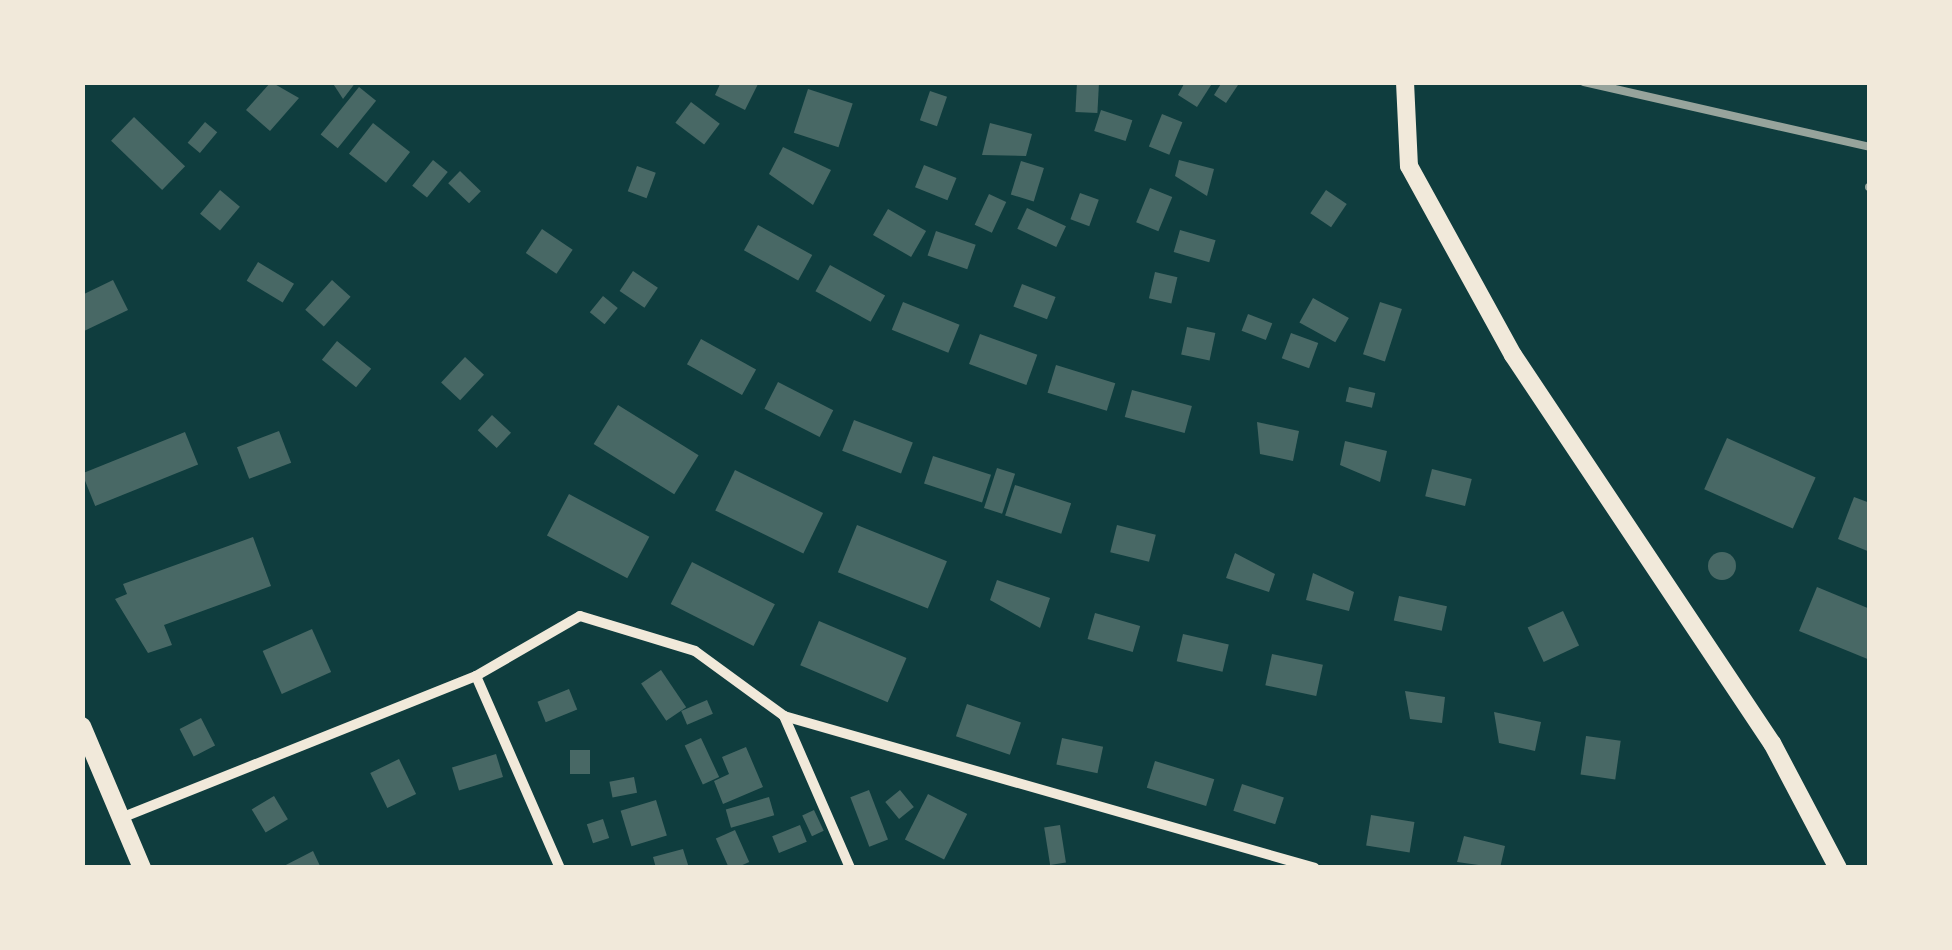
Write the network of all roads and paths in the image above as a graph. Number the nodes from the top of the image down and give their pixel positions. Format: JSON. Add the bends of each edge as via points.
{"nodes":[{"id":1,"x":1405,"y":82,"type":"edge"},
{"id":2,"x":476,"y":676,"type":"junction"},
{"id":3,"x":784,"y":716,"type":"junction"},
{"id":4,"x":82,"y":726,"type":"edge"},
{"id":5,"x":121,"y":818,"type":"junction"},
{"id":6,"x":142,"y":868,"type":"edge"},
{"id":7,"x":560,"y":868,"type":"edge"},
{"id":8,"x":850,"y":868,"type":"edge"},
{"id":9,"x":1315,"y":868,"type":"edge"},
{"id":10,"x":1838,"y":868,"type":"edge"}],
"edges":[{"from":1,"to":10,"type":"street","via":[[1408,166],[1513,355],[1772,744]]},
{"from":2,"to":3,"type":"street","via":[[580,616],[695,651]]},
{"from":2,"to":5,"type":"street"},
{"from":2,"to":7,"type":"street"},
{"from":3,"to":8,"type":"street"},
{"from":3,"to":9,"type":"street"},
{"from":4,"to":5,"type":"street"},
{"from":5,"to":6,"type":"street"}]}
